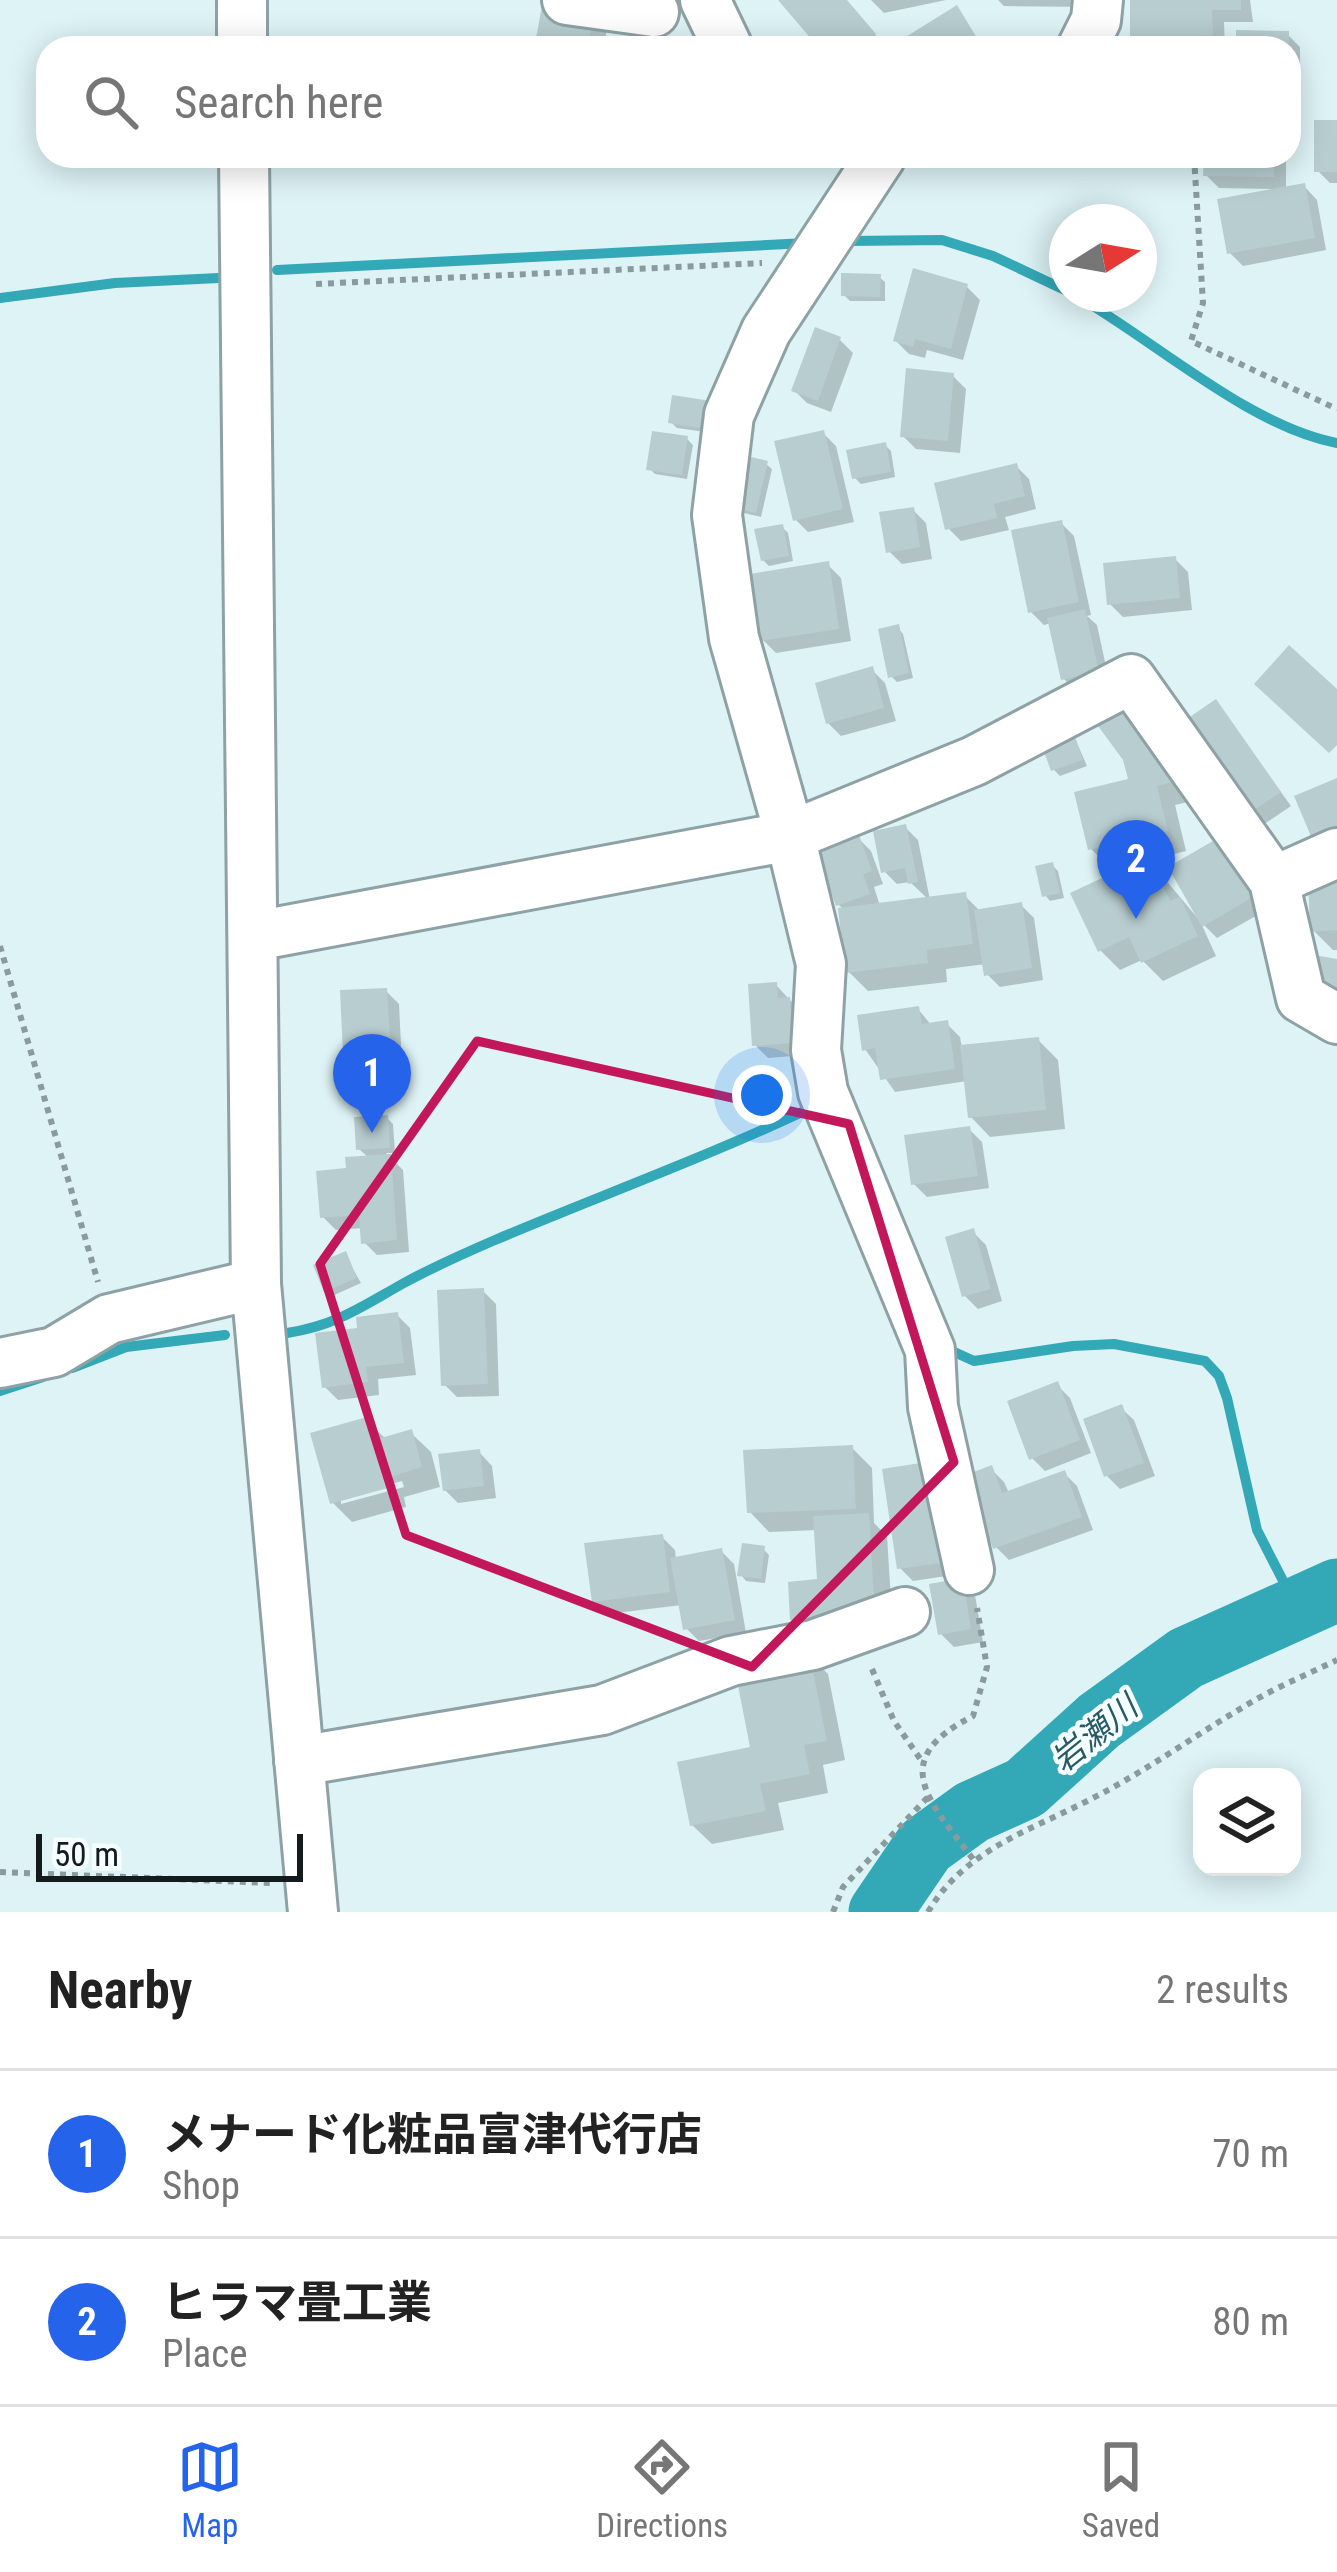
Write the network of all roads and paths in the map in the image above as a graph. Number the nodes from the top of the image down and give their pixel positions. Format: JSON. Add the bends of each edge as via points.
{"nodes":[{"id":1,"x":242,"y":0,"type":"edge"},
{"id":2,"x":567,"y":0,"type":"edge"},
{"id":3,"x":705,"y":0,"type":"edge"},
{"id":4,"x":1098,"y":0,"type":"edge"},
{"id":5,"x":651,"y":20,"type":"edge"},
{"id":6,"x":242,"y":36,"type":"edge"},
{"id":7,"x":722,"y":36,"type":"edge"},
{"id":8,"x":1088,"y":36,"type":"edge"},
{"id":9,"x":244,"y":168,"type":"edge"},
{"id":10,"x":873,"y":168,"type":"edge"},
{"id":11,"x":1195,"y":168,"type":"edge"},
{"id":12,"x":807,"y":268,"type":"junction"},
{"id":13,"x":316,"y":284,"type":"dead end"},
{"id":14,"x":1337,"y":409,"type":"edge"},
{"id":15,"x":790,"y":836,"type":"junction"},
{"id":16,"x":1337,"y":853,"type":"edge"},
{"id":17,"x":1274,"y":881,"type":"junction"},
{"id":18,"x":255,"y":936,"type":"junction"},
{"id":19,"x":0,"y":946,"type":"edge"},
{"id":20,"x":1337,"y":1019,"type":"edge"},
{"id":21,"x":256,"y":1284,"type":"junction"},
{"id":22,"x":109,"y":1319,"type":"junction"},
{"id":23,"x":0,"y":1363,"type":"edge"},
{"id":24,"x":969,"y":1570,"type":"dead end"},
{"id":25,"x":905,"y":1612,"type":"dead end"},
{"id":26,"x":855,"y":1630,"type":"junction"},
{"id":27,"x":985,"y":1639,"type":"dead end"},
{"id":28,"x":1337,"y":1660,"type":"edge"},
{"id":29,"x":921,"y":1760,"type":"junction"},
{"id":30,"x":299,"y":1761,"type":"junction"},
{"id":31,"x":931,"y":1801,"type":"junction"},
{"id":32,"x":974,"y":1859,"type":"junction"},
{"id":33,"x":0,"y":1872,"type":"edge"},
{"id":34,"x":312,"y":1898,"type":"edge"},
{"id":35,"x":833,"y":1912,"type":"edge"},
{"id":36,"x":928,"y":1912,"type":"edge"}],
"edges":[{"from":1,"to":6,"type":"street"},
{"from":2,"to":5,"type":"street"},
{"from":3,"to":7,"type":"street"},
{"from":4,"to":8,"type":"street"},
{"from":9,"to":18,"type":"street"},
{"from":10,"to":12,"type":"street"},
{"from":11,"to":14,"type":"path","via":[[1203,302],[1190,341]]},
{"from":12,"to":13,"type":"path","via":[[750,261]]},
{"from":12,"to":15,"type":"street","via":[[766,331],[729,415],[717,515],[734,638]]},
{"from":15,"to":17,"type":"street","via":[[974,761],[1131,679]]},
{"from":15,"to":18,"type":"street"},
{"from":15,"to":24,"type":"street","via":[[821,964],[816,1050],[830,1107],[930,1350],[933,1407]]},
{"from":16,"to":17,"type":"street"},
{"from":17,"to":20,"type":"street","via":[[1301,998]]},
{"from":18,"to":21,"type":"street"},
{"from":19,"to":22,"type":"path"},
{"from":21,"to":22,"type":"street"},
{"from":21,"to":30,"type":"street"},
{"from":22,"to":23,"type":"street","via":[[54,1352]]},
{"from":25,"to":26,"type":"street"},
{"from":26,"to":29,"type":"path","via":[[894,1721]]},
{"from":26,"to":30,"type":"street","via":[[731,1661],[602,1710]]},
{"from":27,"to":29,"type":"path","via":[[987,1667],[973,1716],[942,1732]]},
{"from":28,"to":32,"type":"path"},
{"from":29,"to":31,"type":"path"},
{"from":30,"to":34,"type":"street"},
{"from":31,"to":32,"type":"path"},
{"from":31,"to":35,"type":"path","via":[[843,1887]]},
{"from":32,"to":36,"type":"path"},
{"from":33,"to":34,"type":"path"}]}
